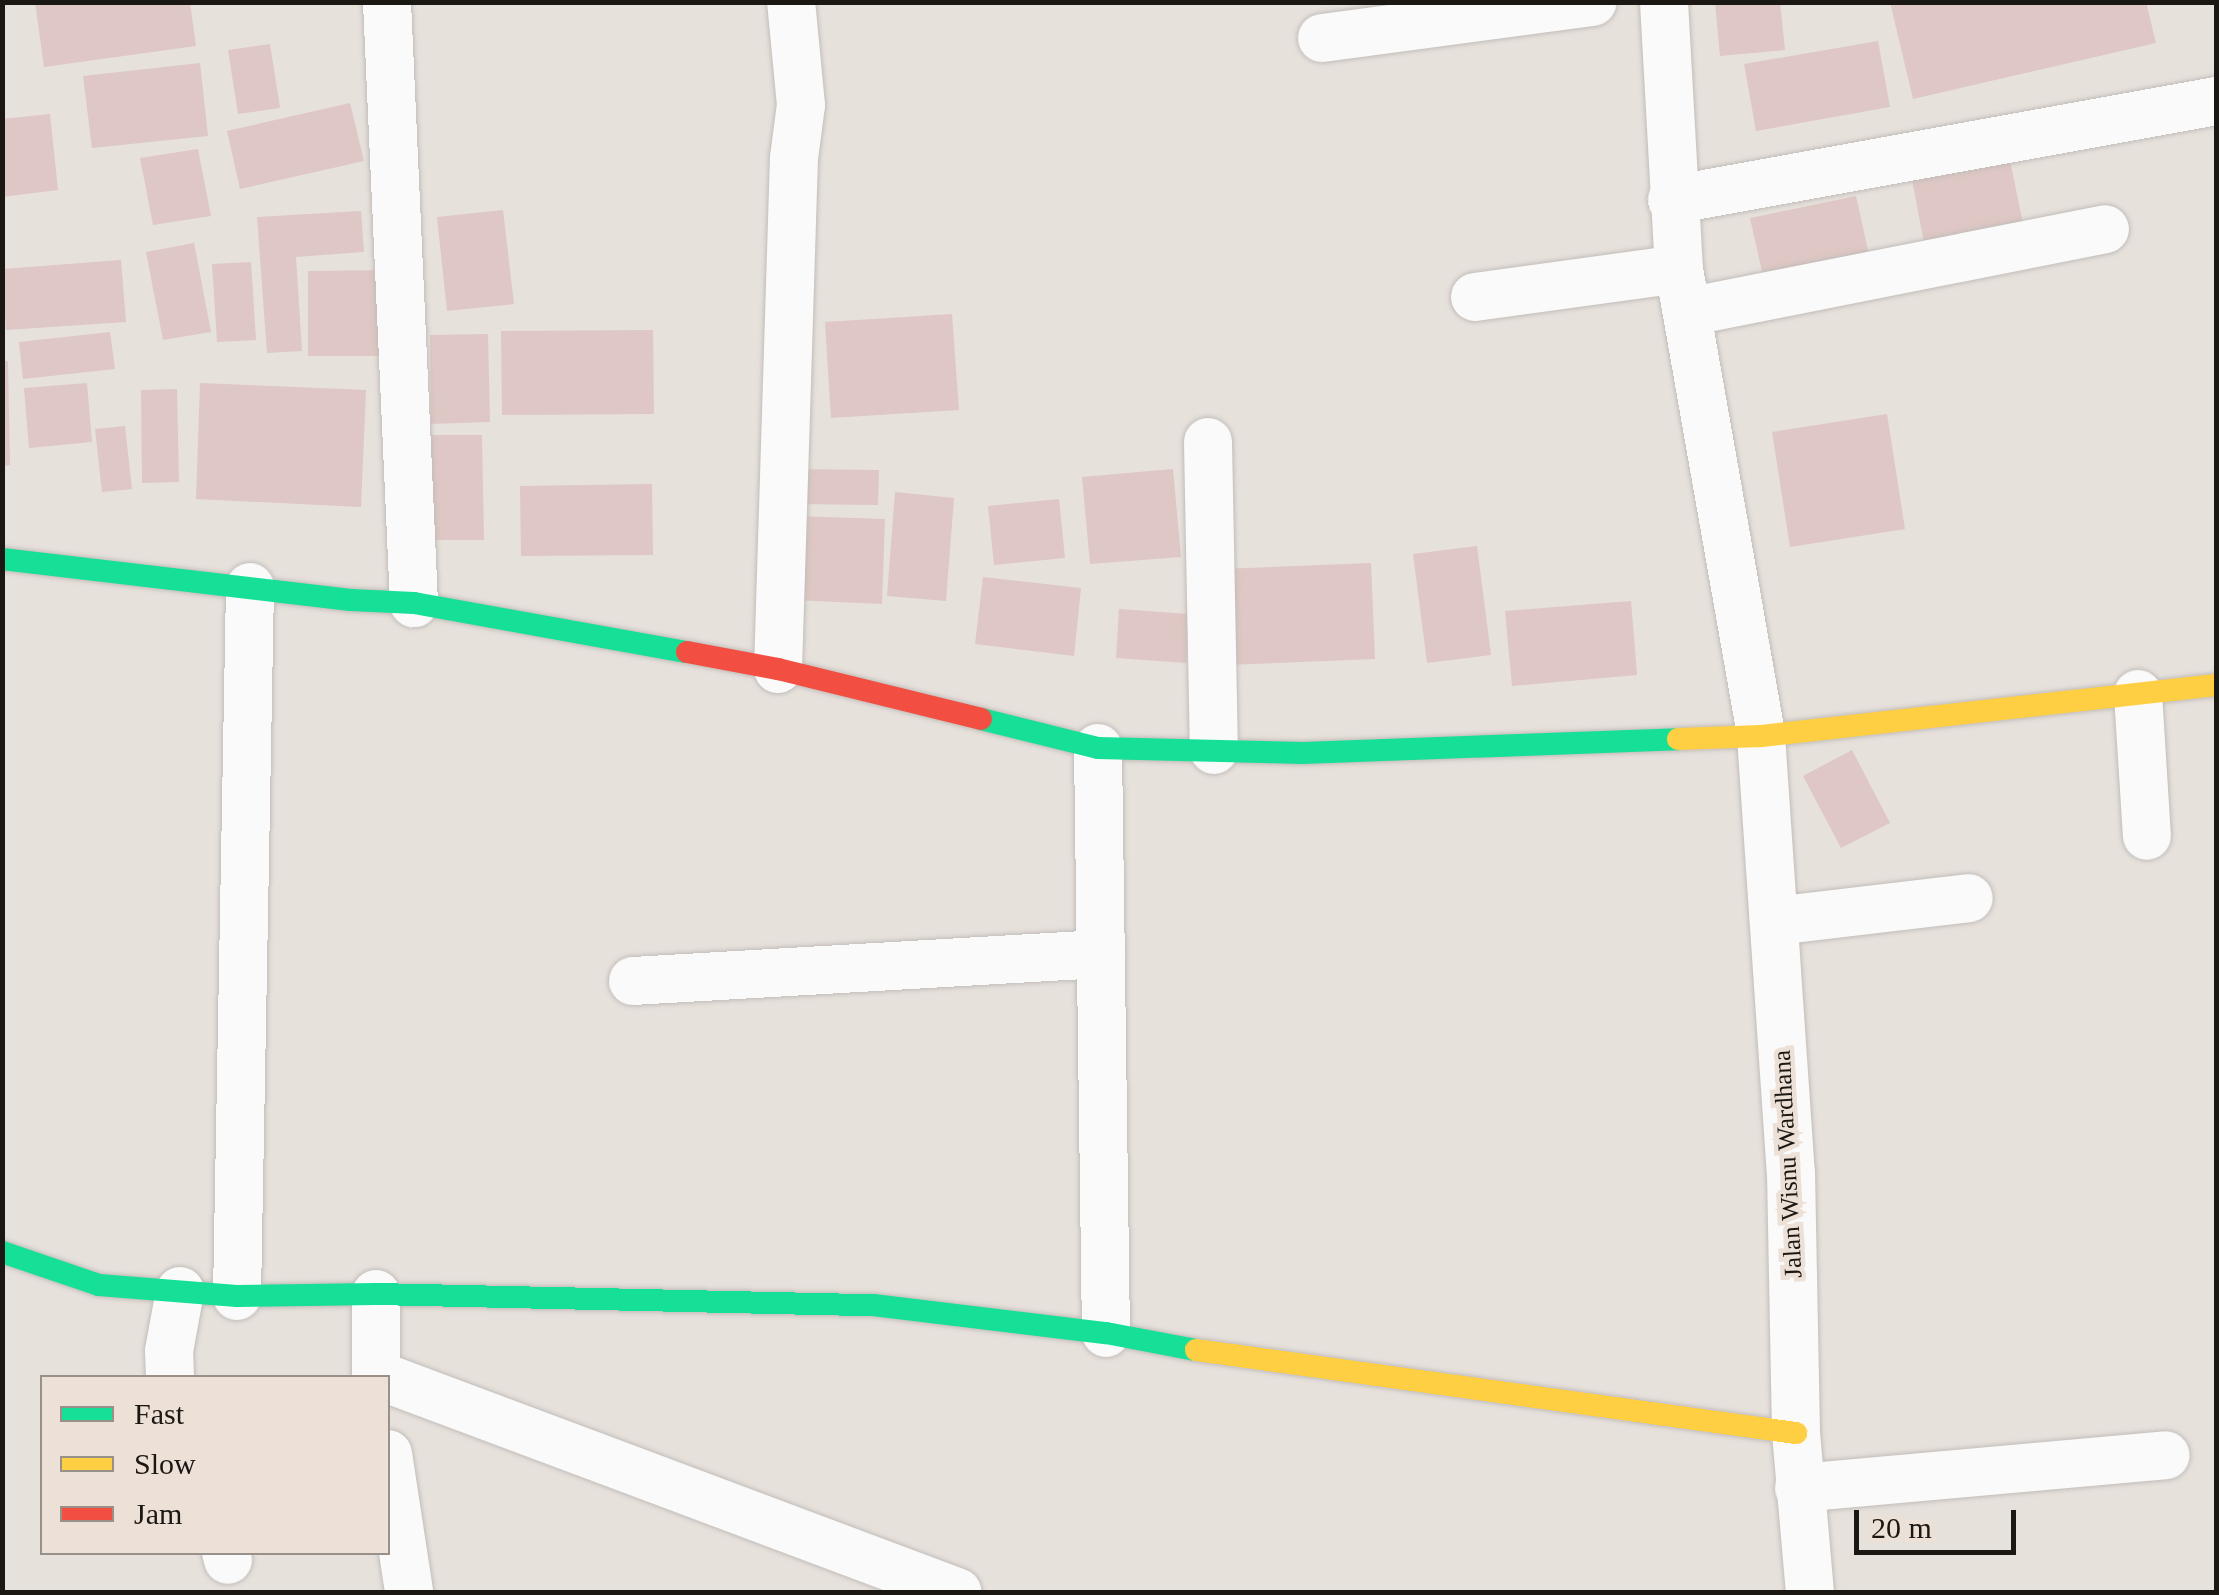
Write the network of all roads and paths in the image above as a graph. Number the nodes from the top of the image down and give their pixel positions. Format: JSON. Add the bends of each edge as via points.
{"nodes":[{"id":1,"x":387,"y":2,"type":"edge"},
{"id":2,"x":791,"y":2,"type":"edge"},
{"id":3,"x":1592,"y":2,"type":"edge"},
{"id":4,"x":1664,"y":2,"type":"edge"},
{"id":5,"x":1322,"y":38,"type":"dead end"},
{"id":6,"x":2216,"y":101,"type":"edge"},
{"id":7,"x":1672,"y":200,"type":"junction"},
{"id":8,"x":2105,"y":229,"type":"dead end"},
{"id":9,"x":1683,"y":290,"type":"junction"},
{"id":10,"x":1475,"y":296,"type":"dead end"},
{"id":11,"x":1208,"y":442,"type":"dead end"},
{"id":12,"x":2,"y":558,"type":"edge"},
{"id":13,"x":250,"y":587,"type":"junction"},
{"id":14,"x":414,"y":602,"type":"junction"},
{"id":15,"x":778,"y":669,"type":"junction"},
{"id":16,"x":2216,"y":685,"type":"edge"},
{"id":17,"x":2138,"y":694,"type":"junction"},
{"id":18,"x":1761,"y":736,"type":"junction"},
{"id":19,"x":1098,"y":748,"type":"junction"},
{"id":20,"x":1214,"y":750,"type":"junction"},
{"id":21,"x":2147,"y":836,"type":"dead end"},
{"id":22,"x":1969,"y":898,"type":"dead end"},
{"id":23,"x":1774,"y":920,"type":"junction"},
{"id":24,"x":1101,"y":954,"type":"junction"},
{"id":25,"x":633,"y":981,"type":"dead end"},
{"id":26,"x":2,"y":1252,"type":"edge"},
{"id":27,"x":180,"y":1291,"type":"junction"},
{"id":28,"x":376,"y":1294,"type":"junction"},
{"id":29,"x":237,"y":1296,"type":"junction"},
{"id":30,"x":1106,"y":1334,"type":"junction"},
{"id":31,"x":170,"y":1375,"type":"edge"},
{"id":32,"x":381,"y":1375,"type":"edge"},
{"id":33,"x":390,"y":1381,"type":"edge"},
{"id":34,"x":1796,"y":1434,"type":"junction"},
{"id":35,"x":2166,"y":1455,"type":"dead end"},
{"id":36,"x":390,"y":1467,"type":"edge"},
{"id":37,"x":1800,"y":1488,"type":"junction"},
{"id":38,"x":909,"y":1583,"type":"edge"},
{"id":39,"x":409,"y":1592,"type":"edge"},
{"id":40,"x":957,"y":1592,"type":"edge"},
{"id":41,"x":1810,"y":1592,"type":"edge"}],
"edges":[{"from":1,"to":14,"type":"street"},
{"from":2,"to":15,"type":"street","via":[[800,106]]},
{"from":3,"to":5,"type":"street"},
{"from":4,"to":7,"type":"street","name":"Jalan Wisnu Wardhana"},
{"from":6,"to":7,"type":"street"},
{"from":7,"to":9,"type":"street","name":"Jalan Wisnu Wardhana"},
{"from":8,"to":9,"type":"street"},
{"from":9,"to":10,"type":"street"},
{"from":9,"to":18,"type":"street","name":"Jalan Wisnu Wardhana"},
{"from":11,"to":20,"type":"street"},
{"from":12,"to":13,"type":"street"},
{"from":13,"to":14,"type":"street"},
{"from":13,"to":29,"type":"street"},
{"from":14,"to":15,"type":"street"},
{"from":15,"to":19,"type":"street"},
{"from":16,"to":17,"type":"street"},
{"from":17,"to":18,"type":"street"},
{"from":17,"to":21,"type":"street"},
{"from":18,"to":20,"type":"street"},
{"from":18,"to":23,"type":"street","name":"Jalan Wisnu Wardhana"},
{"from":19,"to":20,"type":"street"},
{"from":19,"to":24,"type":"street"},
{"from":22,"to":23,"type":"street"},
{"from":23,"to":34,"type":"street","name":"Jalan Wisnu Wardhana","via":[[1791,1172]]},
{"from":24,"to":25,"type":"street"},
{"from":24,"to":30,"type":"street"},
{"from":26,"to":27,"type":"street","via":[[98,1285]]},
{"from":27,"to":29,"type":"street"},
{"from":27,"to":31,"type":"street"},
{"from":28,"to":29,"type":"street"},
{"from":28,"to":30,"type":"street","via":[[873,1305]]},
{"from":28,"to":32,"type":"street"},
{"from":30,"to":34,"type":"street"},
{"from":33,"to":38,"type":"street"},
{"from":34,"to":37,"type":"street","name":"Jalan Wisnu Wardhana"},
{"from":35,"to":37,"type":"street"},
{"from":36,"to":39,"type":"street"},
{"from":37,"to":41,"type":"street","name":"Jalan Wisnu Wardhana"},
{"from":38,"to":40,"type":"street"}]}
